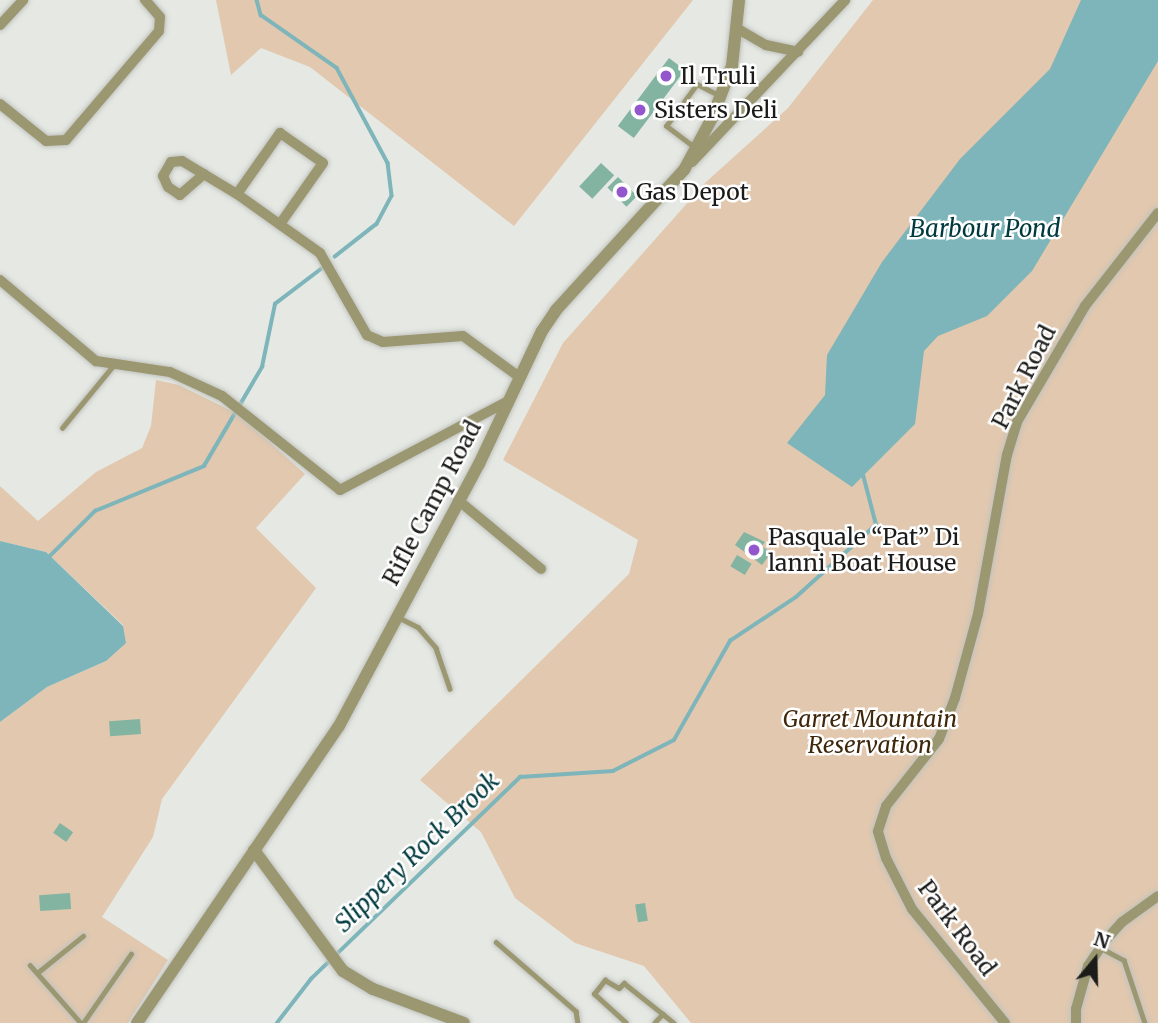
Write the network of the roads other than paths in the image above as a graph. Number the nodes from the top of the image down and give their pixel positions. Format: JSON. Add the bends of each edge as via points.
{"nodes":[{"id":1,"x":23,"y":0,"type":"edge"},
{"id":2,"x":145,"y":0,"type":"edge"},
{"id":3,"x":739,"y":0,"type":"edge"},
{"id":4,"x":845,"y":0,"type":"edge"},
{"id":5,"x":0,"y":25,"type":"edge"},
{"id":6,"x":738,"y":30,"type":"junction"},
{"id":7,"x":798,"y":52,"type":"junction"},
{"id":8,"x":721,"y":96,"type":"junction"},
{"id":9,"x":0,"y":104,"type":"edge"},
{"id":10,"x":696,"y":148,"type":"junction"},
{"id":11,"x":684,"y":170,"type":"junction"},
{"id":12,"x":204,"y":174,"type":"dead end"},
{"id":13,"x":237,"y":194,"type":"junction"},
{"id":14,"x":1158,"y":213,"type":"edge"},
{"id":15,"x":281,"y":224,"type":"junction"},
{"id":16,"x":0,"y":280,"type":"edge"},
{"id":17,"x":113,"y":366,"type":"junction"},
{"id":18,"x":517,"y":376,"type":"junction"},
{"id":19,"x":508,"y":401,"type":"junction"},
{"id":20,"x":62,"y":428,"type":"dead end"},
{"id":21,"x":458,"y":500,"type":"junction"},
{"id":22,"x":541,"y":569,"type":"dead end"},
{"id":23,"x":396,"y":617,"type":"junction"},
{"id":24,"x":450,"y":690,"type":"dead end"},
{"id":25,"x":254,"y":850,"type":"junction"},
{"id":26,"x":1158,"y":896,"type":"edge"},
{"id":27,"x":83,"y":936,"type":"dead end"},
{"id":28,"x":496,"y":942,"type":"dead end"},
{"id":29,"x":1100,"y":947,"type":"junction"},
{"id":30,"x":131,"y":954,"type":"dead end"},
{"id":31,"x":30,"y":965,"type":"dead end"},
{"id":32,"x":37,"y":973,"type":"junction"},
{"id":33,"x":663,"y":1014,"type":"junction"},
{"id":34,"x":456,"y":1022,"type":"edge"},
{"id":35,"x":82,"y":1023,"type":"edge"},
{"id":36,"x":137,"y":1023,"type":"edge"},
{"id":37,"x":578,"y":1023,"type":"edge"},
{"id":38,"x":626,"y":1023,"type":"edge"},
{"id":39,"x":655,"y":1023,"type":"edge"},
{"id":40,"x":674,"y":1023,"type":"edge"},
{"id":41,"x":1005,"y":1023,"type":"edge"},
{"id":42,"x":1076,"y":1023,"type":"edge"},
{"id":43,"x":1145,"y":1023,"type":"edge"}],
"edges":[{"from":1,"to":5,"type":"street"},
{"from":2,"to":9,"type":"street","via":[[160,17],[156,37],[65,140],[46,141]]},
{"from":3,"to":6,"type":"street","name":"Rifle Camp Road"},
{"from":4,"to":7,"type":"street"},
{"from":6,"to":7,"type":"street","via":[[766,45]]},
{"from":6,"to":8,"type":"street","name":"Rifle Camp Road"},
{"from":7,"to":11,"type":"street"},
{"from":8,"to":10,"type":"street","name":"Rifle Camp Road"},
{"from":8,"to":10,"type":"lane","via":[[697,84],[666,126]]},
{"from":10,"to":11,"type":"street","name":"Rifle Camp Road"},
{"from":11,"to":18,"type":"street","name":"Rifle Camp Road","via":[[555,310]]},
{"from":12,"to":13,"type":"street"},
{"from":13,"to":15,"type":"street"},
{"from":13,"to":15,"type":"street","via":[[280,133],[323,163]]},
{"from":14,"to":41,"type":"street","name":"Park Road","via":[[1085,306],[1017,422],[978,614],[955,698],[939,739],[886,806],[878,831],[912,909]]},
{"from":15,"to":18,"type":"street","via":[[320,253],[334,270],[367,335],[383,342],[463,336]]},
{"from":16,"to":17,"type":"street","via":[[83,352]]},
{"from":17,"to":19,"type":"street","via":[[170,372],[222,396],[340,490]]},
{"from":17,"to":20,"type":"lane"},
{"from":18,"to":19,"type":"street","name":"Rifle Camp Road"},
{"from":19,"to":21,"type":"street","name":"Rifle Camp Road"},
{"from":21,"to":22,"type":"street"},
{"from":21,"to":23,"type":"street","name":"Rifle Camp Road"},
{"from":23,"to":24,"type":"lane","via":[[428,637]]},
{"from":23,"to":25,"type":"street","name":"Rifle Camp Road","via":[[320,758]]},
{"from":25,"to":34,"type":"street","via":[[343,971],[373,989]]},
{"from":25,"to":36,"type":"street","name":"Rifle Camp Road"},
{"from":26,"to":29,"type":"street","via":[[1122,922]]},
{"from":27,"to":32,"type":"lane"},
{"from":28,"to":37,"type":"lane","via":[[576,1011]]},
{"from":29,"to":42,"type":"street","via":[[1088,966]]},
{"from":29,"to":43,"type":"lane","via":[[1124,960]]},
{"from":30,"to":35,"type":"lane"},
{"from":31,"to":32,"type":"lane"},
{"from":32,"to":35,"type":"lane"},
{"from":33,"to":38,"type":"lane","via":[[624,983],[619,988],[605,980],[594,994]]},
{"from":33,"to":39,"type":"lane"},
{"from":33,"to":40,"type":"lane"}]}
